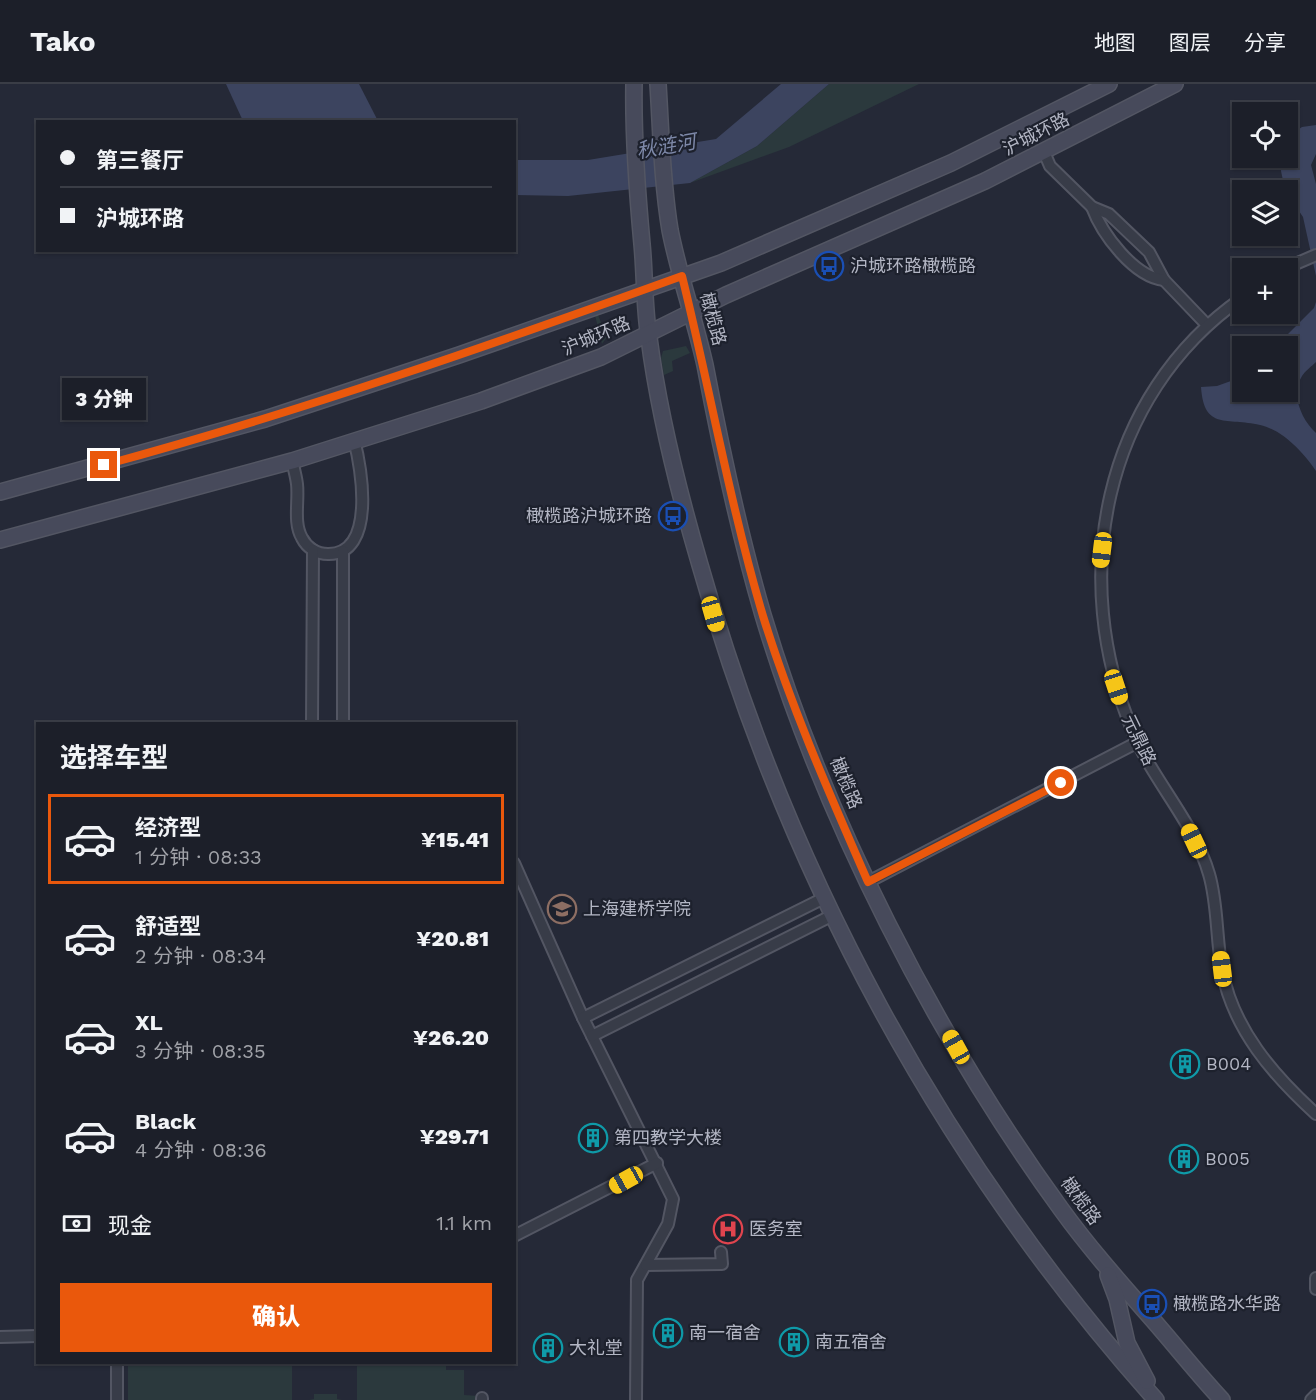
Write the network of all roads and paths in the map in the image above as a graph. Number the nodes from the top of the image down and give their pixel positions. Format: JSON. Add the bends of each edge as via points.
{"nodes":[{"id":1,"x":634,"y":84,"type":"edge"},
{"id":2,"x":658,"y":84,"type":"edge"},
{"id":3,"x":1109,"y":84,"type":"edge"},
{"id":4,"x":1175,"y":84,"type":"edge"},
{"id":5,"x":1044,"y":152,"type":"junction"},
{"id":6,"x":1092,"y":207,"type":"junction"},
{"id":7,"x":1313,"y":256,"type":"edge"},
{"id":8,"x":1298,"y":263,"type":"edge"},
{"id":9,"x":682,"y":276,"type":"junction"},
{"id":10,"x":1164,"y":280,"type":"junction"},
{"id":11,"x":645,"y":290,"type":"junction"},
{"id":12,"x":1232,"y":306,"type":"edge"},
{"id":13,"x":691,"y":312,"type":"junction"},
{"id":14,"x":1207,"y":325,"type":"junction"},
{"id":15,"x":648,"y":334,"type":"junction"},
{"id":16,"x":354,"y":440,"type":"junction"},
{"id":17,"x":292,"y":461,"type":"junction"},
{"id":18,"x":0,"y":492,"type":"edge"},
{"id":19,"x":0,"y":540,"type":"edge"},
{"id":20,"x":313,"y":550,"type":"junction"},
{"id":21,"x":344,"y":551,"type":"junction"},
{"id":22,"x":312,"y":722,"type":"edge"},
{"id":23,"x":343,"y":722,"type":"edge"},
{"id":24,"x":1138,"y":742,"type":"junction"},
{"id":25,"x":516,"y":867,"type":"edge"},
{"id":26,"x":868,"y":882,"type":"junction"},
{"id":27,"x":824,"y":898,"type":"junction"},
{"id":28,"x":833,"y":915,"type":"junction"},
{"id":29,"x":648,"y":986,"type":"junction"},
{"id":30,"x":657,"y":1004,"type":"junction"},
{"id":31,"x":583,"y":1018,"type":"junction"},
{"id":32,"x":592,"y":1036,"type":"junction"},
{"id":33,"x":1316,"y":1114,"type":"edge"},
{"id":34,"x":657,"y":1163,"type":"junction"},
{"id":35,"x":516,"y":1235,"type":"edge"},
{"id":36,"x":722,"y":1252,"type":"dead end"},
{"id":37,"x":1102,"y":1261,"type":"junction"},
{"id":38,"x":646,"y":1265,"type":"junction"},
{"id":39,"x":1316,"y":1278,"type":"edge"},
{"id":40,"x":1316,"y":1289,"type":"edge"},
{"id":41,"x":0,"y":1336,"type":"edge"},
{"id":42,"x":36,"y":1336,"type":"edge"},
{"id":43,"x":117,"y":1364,"type":"edge"},
{"id":44,"x":1316,"y":1395,"type":"edge"},
{"id":45,"x":117,"y":1400,"type":"edge"},
{"id":46,"x":636,"y":1400,"type":"edge"},
{"id":47,"x":1157,"y":1400,"type":"edge"},
{"id":48,"x":1222,"y":1400,"type":"edge"},
{"id":49,"x":1311,"y":1400,"type":"edge"}],
"edges":[{"from":1,"to":11,"type":"main road","via":[[633,150]]},
{"from":2,"to":9,"type":"main road","name":"橄榄路","via":[[670,230]]},
{"from":3,"to":9,"type":"main road","name":"沪城环路","via":[[951,164]]},
{"from":4,"to":5,"type":"main road","name":"沪城环路"},
{"from":5,"to":6,"type":"street","via":[[1050,166]]},
{"from":5,"to":13,"type":"main road","name":"沪城环路"},
{"from":6,"to":10,"type":"street","via":[[1108,213],[1125,227],[1149,252]]},
{"from":6,"to":10,"type":"street","via":[[1110,241],[1155,279]]},
{"from":7,"to":8,"type":"street"},
{"from":9,"to":11,"type":"main road","name":"沪城环路"},
{"from":9,"to":13,"type":"main road","name":"橄榄路"},
{"from":10,"to":14,"type":"street"},
{"from":11,"to":15,"type":"main road"},
{"from":11,"to":18,"type":"main road","name":"沪城环路","via":[[265,419]]},
{"from":12,"to":14,"type":"street","name":"元鼎路"},
{"from":13,"to":15,"type":"main road","name":"沪城环路"},
{"from":13,"to":26,"type":"main road","name":"橄榄路","via":[[764,617],[819,769]]},
{"from":14,"to":24,"type":"street","name":"元鼎路","via":[[1179,353],[1136,422],[1106,513],[1099,576],[1104,638],[1121,703]]},
{"from":15,"to":16,"type":"main road","name":"沪城环路","via":[[601,357],[492,397]]},
{"from":15,"to":27,"type":"main road","via":[[674,470],[719,634],[780,800]]},
{"from":16,"to":17,"type":"main road","name":"沪城环路"},
{"from":16,"to":21,"type":"street","via":[[360,460],[361,522],[357,537]]},
{"from":17,"to":19,"type":"main road","name":"沪城环路"},
{"from":17,"to":20,"type":"street","via":[[298,527]]},
{"from":20,"to":21,"type":"street","via":[[330,554]]},
{"from":20,"to":22,"type":"street"},
{"from":21,"to":23,"type":"street"},
{"from":24,"to":26,"type":"street"},
{"from":24,"to":33,"type":"street","name":"元鼎路","via":[[1187,824],[1209,874],[1222,969],[1234,1010],[1260,1056]]},
{"from":25,"to":31,"type":"street"},
{"from":26,"to":37,"type":"main road","name":"橄榄路","via":[[961,1056],[1061,1210]]},
{"from":27,"to":28,"type":"main road"},
{"from":27,"to":29,"type":"street"},
{"from":28,"to":30,"type":"street"},
{"from":28,"to":47,"type":"main road","via":[[920,1080],[981,1175],[1079,1311]]},
{"from":29,"to":30,"type":"street"},
{"from":29,"to":31,"type":"street"},
{"from":30,"to":32,"type":"street"},
{"from":31,"to":32,"type":"street"},
{"from":32,"to":34,"type":"street"},
{"from":34,"to":35,"type":"street"},
{"from":34,"to":38,"type":"street","via":[[673,1199],[673,1210]]},
{"from":36,"to":38,"type":"street","via":[[722,1264]]},
{"from":37,"to":47,"type":"main road","via":[[1117,1299],[1127,1344]]},
{"from":37,"to":48,"type":"main road","name":"橄榄路"},
{"from":38,"to":46,"type":"street","via":[[638,1280]]},
{"from":39,"to":40,"type":"street"},
{"from":41,"to":42,"type":"street"},
{"from":43,"to":45,"type":"street"},
{"from":44,"to":49,"type":"street"}]}
